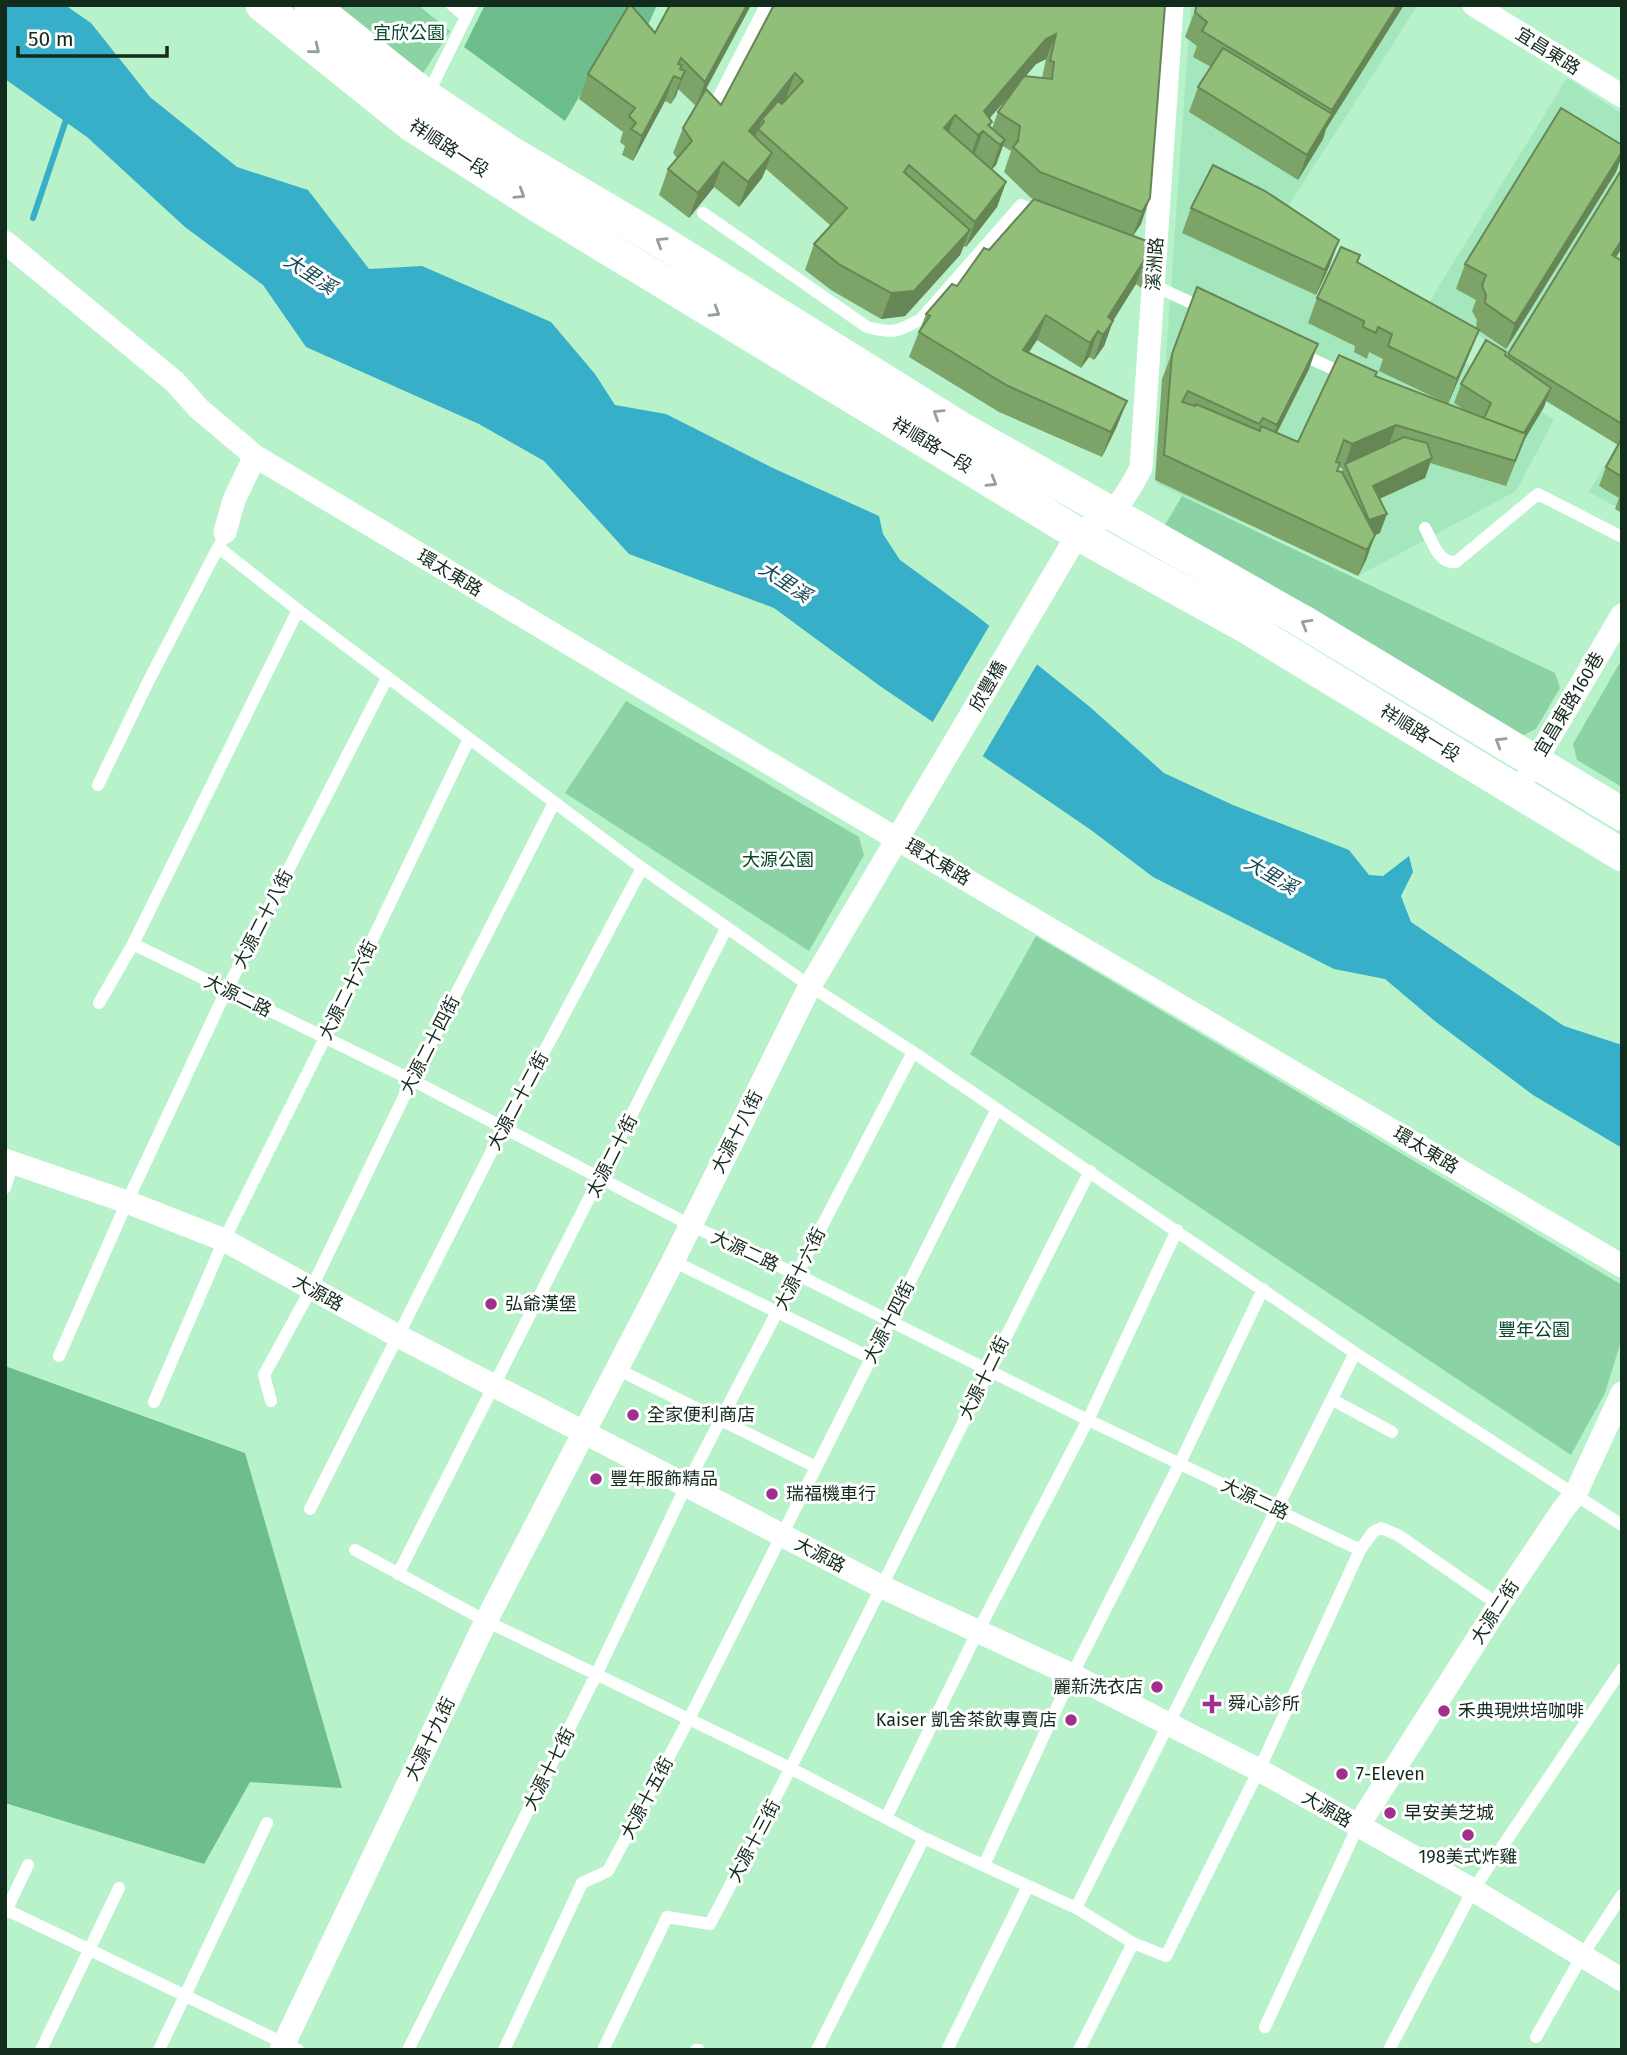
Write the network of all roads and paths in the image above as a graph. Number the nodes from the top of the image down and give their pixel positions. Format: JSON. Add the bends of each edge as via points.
{"nodes":[{"id":1,"x":262,"y":5,"type":"edge"},
{"id":2,"x":311,"y":5,"type":"edge"},
{"id":3,"x":452,"y":5,"type":"edge"},
{"id":4,"x":766,"y":5,"type":"edge"},
{"id":5,"x":1172,"y":5,"type":"edge"},
{"id":6,"x":1474,"y":5,"type":"edge"},
{"id":7,"x":469,"y":11,"type":"edge"},
{"id":8,"x":1622,"y":96,"type":"edge"},
{"id":9,"x":427,"y":97,"type":"junction"},
{"id":10,"x":708,"y":118,"type":"edge"},
{"id":11,"x":703,"y":213,"type":"dead end"},
{"id":12,"x":1058,"y":220,"type":"edge"},
{"id":13,"x":5,"y":242,"type":"edge"},
{"id":14,"x":1153,"y":285,"type":"junction"},
{"id":15,"x":1215,"y":314,"type":"edge"},
{"id":16,"x":1289,"y":348,"type":"edge"},
{"id":17,"x":1363,"y":383,"type":"edge"},
{"id":18,"x":255,"y":456,"type":"junction"},
{"id":19,"x":1111,"y":514,"type":"junction"},
{"id":20,"x":1425,"y":528,"type":"dead end"},
{"id":21,"x":1077,"y":534,"type":"junction"},
{"id":22,"x":1622,"y":537,"type":"edge"},
{"id":23,"x":222,"y":540,"type":"junction"},
{"id":24,"x":298,"y":610,"type":"junction"},
{"id":25,"x":1622,"y":615,"type":"edge"},
{"id":26,"x":387,"y":678,"type":"junction"},
{"id":27,"x":469,"y":739,"type":"junction"},
{"id":28,"x":1534,"y":763,"type":"junction"},
{"id":29,"x":98,"y":785,"type":"dead end"},
{"id":30,"x":1517,"y":792,"type":"junction"},
{"id":31,"x":554,"y":803,"type":"junction"},
{"id":32,"x":1622,"y":814,"type":"edge"},
{"id":33,"x":899,"y":839,"type":"junction"},
{"id":34,"x":1622,"y":855,"type":"edge"},
{"id":35,"x":642,"y":868,"type":"junction"},
{"id":36,"x":727,"y":927,"type":"junction"},
{"id":37,"x":133,"y":944,"type":"junction"},
{"id":38,"x":810,"y":986,"type":"junction"},
{"id":39,"x":226,"y":991,"type":"junction"},
{"id":40,"x":99,"y":1003,"type":"dead end"},
{"id":41,"x":325,"y":1038,"type":"junction"},
{"id":42,"x":914,"y":1052,"type":"junction"},
{"id":43,"x":412,"y":1080,"type":"junction"},
{"id":44,"x":997,"y":1109,"type":"junction"},
{"id":45,"x":503,"y":1129,"type":"junction"},
{"id":46,"x":9,"y":1161,"type":"edge"},
{"id":47,"x":1090,"y":1171,"type":"junction"},
{"id":48,"x":601,"y":1179,"type":"junction"},
{"id":49,"x":5,"y":1188,"type":"edge"},
{"id":50,"x":127,"y":1202,"type":"junction"},
{"id":51,"x":690,"y":1226,"type":"junction"},
{"id":52,"x":1177,"y":1230,"type":"junction"},
{"id":53,"x":224,"y":1240,"type":"junction"},
{"id":54,"x":673,"y":1261,"type":"junction"},
{"id":55,"x":1622,"y":1266,"type":"edge"},
{"id":56,"x":796,"y":1274,"type":"junction"},
{"id":57,"x":311,"y":1289,"type":"junction"},
{"id":58,"x":1263,"y":1289,"type":"junction"},
{"id":59,"x":779,"y":1311,"type":"junction"},
{"id":60,"x":889,"y":1322,"type":"junction"},
{"id":61,"x":398,"y":1336,"type":"junction"},
{"id":62,"x":1355,"y":1353,"type":"junction"},
{"id":63,"x":59,"y":1356,"type":"dead end"},
{"id":64,"x":871,"y":1358,"type":"junction"},
{"id":65,"x":617,"y":1369,"type":"junction"},
{"id":66,"x":987,"y":1371,"type":"junction"},
{"id":67,"x":493,"y":1384,"type":"junction"},
{"id":68,"x":1333,"y":1400,"type":"junction"},
{"id":69,"x":271,"y":1401,"type":"dead end"},
{"id":70,"x":154,"y":1402,"type":"dead end"},
{"id":71,"x":1620,"y":1402,"type":"edge"},
{"id":72,"x":722,"y":1420,"type":"junction"},
{"id":73,"x":1088,"y":1420,"type":"junction"},
{"id":74,"x":585,"y":1431,"type":"junction"},
{"id":75,"x":1392,"y":1432,"type":"dead end"},
{"id":76,"x":1180,"y":1463,"type":"junction"},
{"id":77,"x":816,"y":1466,"type":"junction"},
{"id":78,"x":686,"y":1486,"type":"junction"},
{"id":79,"x":1575,"y":1495,"type":"junction"},
{"id":80,"x":310,"y":1509,"type":"dead end"},
{"id":81,"x":1278,"y":1510,"type":"junction"},
{"id":82,"x":1622,"y":1525,"type":"edge"},
{"id":83,"x":781,"y":1535,"type":"junction"},
{"id":84,"x":355,"y":1550,"type":"dead end"},
{"id":85,"x":1360,"y":1550,"type":"junction"},
{"id":86,"x":398,"y":1573,"type":"junction"},
{"id":87,"x":882,"y":1587,"type":"junction"},
{"id":88,"x":1499,"y":1605,"type":"junction"},
{"id":89,"x":486,"y":1621,"type":"junction"},
{"id":90,"x":978,"y":1631,"type":"junction"},
{"id":91,"x":1622,"y":1669,"type":"edge"},
{"id":92,"x":597,"y":1673,"type":"junction"},
{"id":93,"x":1072,"y":1675,"type":"junction"},
{"id":94,"x":689,"y":1719,"type":"junction"},
{"id":95,"x":1168,"y":1726,"type":"junction"},
{"id":96,"x":792,"y":1769,"type":"junction"},
{"id":97,"x":1259,"y":1770,"type":"junction"},
{"id":98,"x":886,"y":1818,"type":"junction"},
{"id":99,"x":268,"y":1823,"type":"dead end"},
{"id":100,"x":1358,"y":1826,"type":"junction"},
{"id":101,"x":925,"y":1838,"type":"junction"},
{"id":102,"x":28,"y":1865,"type":"dead end"},
{"id":103,"x":984,"y":1865,"type":"junction"},
{"id":104,"x":119,"y":1888,"type":"dead end"},
{"id":105,"x":1027,"y":1888,"type":"junction"},
{"id":106,"x":1473,"y":1890,"type":"junction"},
{"id":107,"x":1622,"y":1895,"type":"edge"},
{"id":108,"x":1076,"y":1908,"type":"junction"},
{"id":109,"x":6,"y":1911,"type":"edge"},
{"id":110,"x":1133,"y":1943,"type":"junction"},
{"id":111,"x":89,"y":1950,"type":"junction"},
{"id":112,"x":1582,"y":1956,"type":"junction"},
{"id":113,"x":1622,"y":1980,"type":"edge"},
{"id":114,"x":185,"y":1996,"type":"junction"},
{"id":115,"x":1265,"y":2027,"type":"dead end"},
{"id":116,"x":1536,"y":2037,"type":"dead end"},
{"id":117,"x":288,"y":2048,"type":"edge"},
{"id":118,"x":41,"y":2050,"type":"edge"},
{"id":119,"x":159,"y":2050,"type":"edge"},
{"id":120,"x":408,"y":2050,"type":"edge"},
{"id":121,"x":505,"y":2050,"type":"edge"},
{"id":122,"x":603,"y":2050,"type":"edge"},
{"id":123,"x":817,"y":2050,"type":"edge"},
{"id":124,"x":947,"y":2050,"type":"edge"},
{"id":125,"x":1079,"y":2050,"type":"edge"},
{"id":126,"x":1389,"y":2050,"type":"edge"}],
"edges":[{"from":1,"to":21,"type":"street","name":"祥順路一段","one_way":true,"via":[[410,124]]},
{"from":2,"to":9,"type":"street","name":"祥順路一段"},
{"from":3,"to":7,"type":"lane"},
{"from":4,"to":10,"type":"lane"},
{"from":5,"to":14,"type":"street","name":"溪洲路","via":[[1149,255]]},
{"from":6,"to":8,"type":"street","name":"宜昌東路"},
{"from":7,"to":9,"type":"lane"},
{"from":19,"to":9,"type":"street","name":"祥順路一段","one_way":true,"via":[[959,427]]},
{"from":11,"to":12,"type":"lane","via":[[867,327],[888,333],[921,319],[1021,205]]},
{"from":13,"to":18,"type":"street","name":"環太東路","via":[[175,382],[199,409]]},
{"from":14,"to":15,"type":"lane"},
{"from":14,"to":19,"type":"street","name":"溪洲路","via":[[1141,467]]},
{"from":16,"to":17,"type":"lane"},
{"from":18,"to":23,"type":"street"},
{"from":18,"to":33,"type":"street","name":"環太東路"},
{"from":19,"to":21,"type":"street"},
{"from":28,"to":19,"type":"street","name":"祥順路一段","one_way":true,"via":[[1311,627]]},
{"from":20,"to":22,"type":"lane","via":[[1441,559],[1457,562],[1538,495]]},
{"from":21,"to":30,"type":"street","name":"祥順路一段","via":[[1254,632]]},
{"from":21,"to":33,"type":"street","name":"欣豐橋"},
{"from":23,"to":24,"type":"lane"},
{"from":23,"to":29,"type":"lane"},
{"from":24,"to":26,"type":"lane"},
{"from":24,"to":37,"type":"lane"},
{"from":25,"to":28,"type":"street","name":"宜昌東路160巷"},
{"from":26,"to":27,"type":"lane"},
{"from":26,"to":39,"type":"lane","name":"大源二十八街"},
{"from":27,"to":31,"type":"lane"},
{"from":27,"to":41,"type":"lane","name":"大源二十六街"},
{"from":28,"to":30,"type":"street","name":"宜昌東路160巷"},
{"from":28,"to":32,"type":"street","name":"祥順路一段"},
{"from":30,"to":34,"type":"street","name":"祥順路一段"},
{"from":31,"to":35,"type":"lane"},
{"from":31,"to":43,"type":"lane","name":"大源二十四街"},
{"from":33,"to":38,"type":"street","name":"大源十八街"},
{"from":33,"to":55,"type":"street","name":"環太東路"},
{"from":35,"to":36,"type":"lane"},
{"from":35,"to":45,"type":"lane","name":"大源二十二街"},
{"from":36,"to":38,"type":"lane"},
{"from":36,"to":48,"type":"lane","name":"太源二十街"},
{"from":37,"to":39,"type":"lane","name":"大源二路"},
{"from":37,"to":40,"type":"lane"},
{"from":38,"to":42,"type":"lane"},
{"from":38,"to":51,"type":"street","name":"大源十八街"},
{"from":39,"to":41,"type":"lane","name":"大源二路"},
{"from":39,"to":50,"type":"lane","name":"大源二十八街"},
{"from":41,"to":43,"type":"lane","name":"大源二路"},
{"from":41,"to":53,"type":"lane","name":"大源二十六街"},
{"from":42,"to":44,"type":"lane"},
{"from":42,"to":56,"type":"lane","name":"大源十六街"},
{"from":43,"to":45,"type":"lane","name":"大源二路"},
{"from":43,"to":57,"type":"lane","name":"大源二十四街"},
{"from":44,"to":47,"type":"lane"},
{"from":44,"to":60,"type":"lane","name":"大源十四街"},
{"from":45,"to":48,"type":"lane","name":"大源二路"},
{"from":45,"to":61,"type":"lane","name":"大源二十二街"},
{"from":46,"to":49,"type":"lane"},
{"from":46,"to":50,"type":"street","name":"大源路"},
{"from":47,"to":52,"type":"lane"},
{"from":47,"to":66,"type":"lane","name":"大源十二街"},
{"from":48,"to":51,"type":"lane","name":"大源二路"},
{"from":48,"to":67,"type":"lane","name":"太源二十街"},
{"from":50,"to":53,"type":"street","name":"大源路"},
{"from":50,"to":63,"type":"lane","name":"大源二十八街"},
{"from":51,"to":54,"type":"street","name":"大源十八街"},
{"from":51,"to":56,"type":"lane","name":"大源二路"},
{"from":52,"to":58,"type":"lane"},
{"from":52,"to":73,"type":"lane"},
{"from":53,"to":57,"type":"street","name":"大源路"},
{"from":53,"to":70,"type":"lane","name":"大源二十六街"},
{"from":54,"to":59,"type":"lane"},
{"from":54,"to":65,"type":"street","name":"大源十八街"},
{"from":56,"to":59,"type":"lane","name":"大源十六街"},
{"from":56,"to":60,"type":"lane","name":"大源二路"},
{"from":57,"to":61,"type":"street","name":"大源路"},
{"from":57,"to":69,"type":"lane","name":"大源二十四街","via":[[264,1375]]},
{"from":58,"to":62,"type":"lane"},
{"from":58,"to":76,"type":"lane"},
{"from":59,"to":64,"type":"lane"},
{"from":59,"to":72,"type":"lane","name":"大源十六街"},
{"from":60,"to":64,"type":"lane","name":"大源十四街"},
{"from":60,"to":66,"type":"lane","name":"大源二路"},
{"from":61,"to":67,"type":"street","name":"大源路"},
{"from":61,"to":80,"type":"lane","name":"大源二十二街"},
{"from":62,"to":68,"type":"lane"},
{"from":62,"to":79,"type":"lane"},
{"from":64,"to":77,"type":"lane","name":"大源十四街"},
{"from":65,"to":72,"type":"lane"},
{"from":65,"to":74,"type":"street","name":"大源十八街"},
{"from":66,"to":73,"type":"lane","name":"大源二路"},
{"from":66,"to":87,"type":"lane","name":"大源十二街"},
{"from":67,"to":74,"type":"street","name":"大源路"},
{"from":67,"to":86,"type":"lane","name":"太源二十街"},
{"from":68,"to":75,"type":"lane"},
{"from":68,"to":81,"type":"lane"},
{"from":71,"to":79,"type":"street","name":"大源二街"},
{"from":72,"to":77,"type":"lane"},
{"from":72,"to":78,"type":"lane","name":"大源十六街"},
{"from":73,"to":76,"type":"lane","name":"大源二路"},
{"from":73,"to":90,"type":"lane"},
{"from":74,"to":78,"type":"street","name":"大源路"},
{"from":74,"to":89,"type":"street","name":"大源十九街"},
{"from":76,"to":81,"type":"lane","name":"大源二路"},
{"from":76,"to":93,"type":"lane"},
{"from":77,"to":83,"type":"lane","name":"大源十四街"},
{"from":78,"to":83,"type":"street","name":"大源路"},
{"from":78,"to":92,"type":"lane","name":"大源十七街"},
{"from":79,"to":82,"type":"lane"},
{"from":79,"to":88,"type":"street","name":"大源二街"},
{"from":81,"to":85,"type":"lane","name":"大源二路"},
{"from":81,"to":95,"type":"lane"},
{"from":83,"to":87,"type":"street","name":"大源路"},
{"from":83,"to":94,"type":"lane","name":"大源十五街"},
{"from":84,"to":86,"type":"lane"},
{"from":85,"to":88,"type":"lane","via":[[1381,1528]]},
{"from":85,"to":97,"type":"lane"},
{"from":86,"to":89,"type":"lane"},
{"from":87,"to":90,"type":"street","name":"大源路"},
{"from":87,"to":96,"type":"lane","name":"大源十三街"},
{"from":88,"to":100,"type":"street","name":"大源二街"},
{"from":89,"to":92,"type":"lane"},
{"from":89,"to":117,"type":"street","name":"大源十九街"},
{"from":90,"to":93,"type":"street","name":"大源路"},
{"from":90,"to":98,"type":"lane"},
{"from":91,"to":106,"type":"lane"},
{"from":92,"to":94,"type":"lane"},
{"from":92,"to":120,"type":"lane","name":"大源十七街"},
{"from":93,"to":95,"type":"street","name":"大源路"},
{"from":93,"to":103,"type":"lane"},
{"from":94,"to":96,"type":"lane"},
{"from":94,"to":121,"type":"lane","name":"大源十五街","via":[[608,1871],[582,1883]]},
{"from":95,"to":97,"type":"street","name":"大源路"},
{"from":95,"to":108,"type":"lane"},
{"from":96,"to":98,"type":"lane"},
{"from":96,"to":122,"type":"lane","name":"大源十三街","via":[[710,1924],[667,1917]]},
{"from":97,"to":100,"type":"street","name":"大源路"},
{"from":97,"to":110,"type":"lane","via":[[1166,1956]]},
{"from":98,"to":101,"type":"lane"},
{"from":99,"to":114,"type":"lane"},
{"from":100,"to":106,"type":"street","name":"大源路"},
{"from":100,"to":115,"type":"lane"},
{"from":101,"to":103,"type":"lane"},
{"from":101,"to":123,"type":"lane"},
{"from":102,"to":109,"type":"lane"},
{"from":103,"to":105,"type":"lane"},
{"from":104,"to":111,"type":"lane"},
{"from":105,"to":108,"type":"lane"},
{"from":105,"to":124,"type":"lane"},
{"from":106,"to":112,"type":"street","name":"大源路"},
{"from":106,"to":126,"type":"lane"},
{"from":107,"to":112,"type":"lane"},
{"from":108,"to":110,"type":"lane"},
{"from":109,"to":111,"type":"lane"},
{"from":110,"to":125,"type":"lane"},
{"from":111,"to":114,"type":"lane"},
{"from":111,"to":118,"type":"lane"},
{"from":112,"to":113,"type":"street","name":"大源路"},
{"from":112,"to":116,"type":"lane"},
{"from":114,"to":117,"type":"lane"},
{"from":114,"to":119,"type":"lane"}]}
